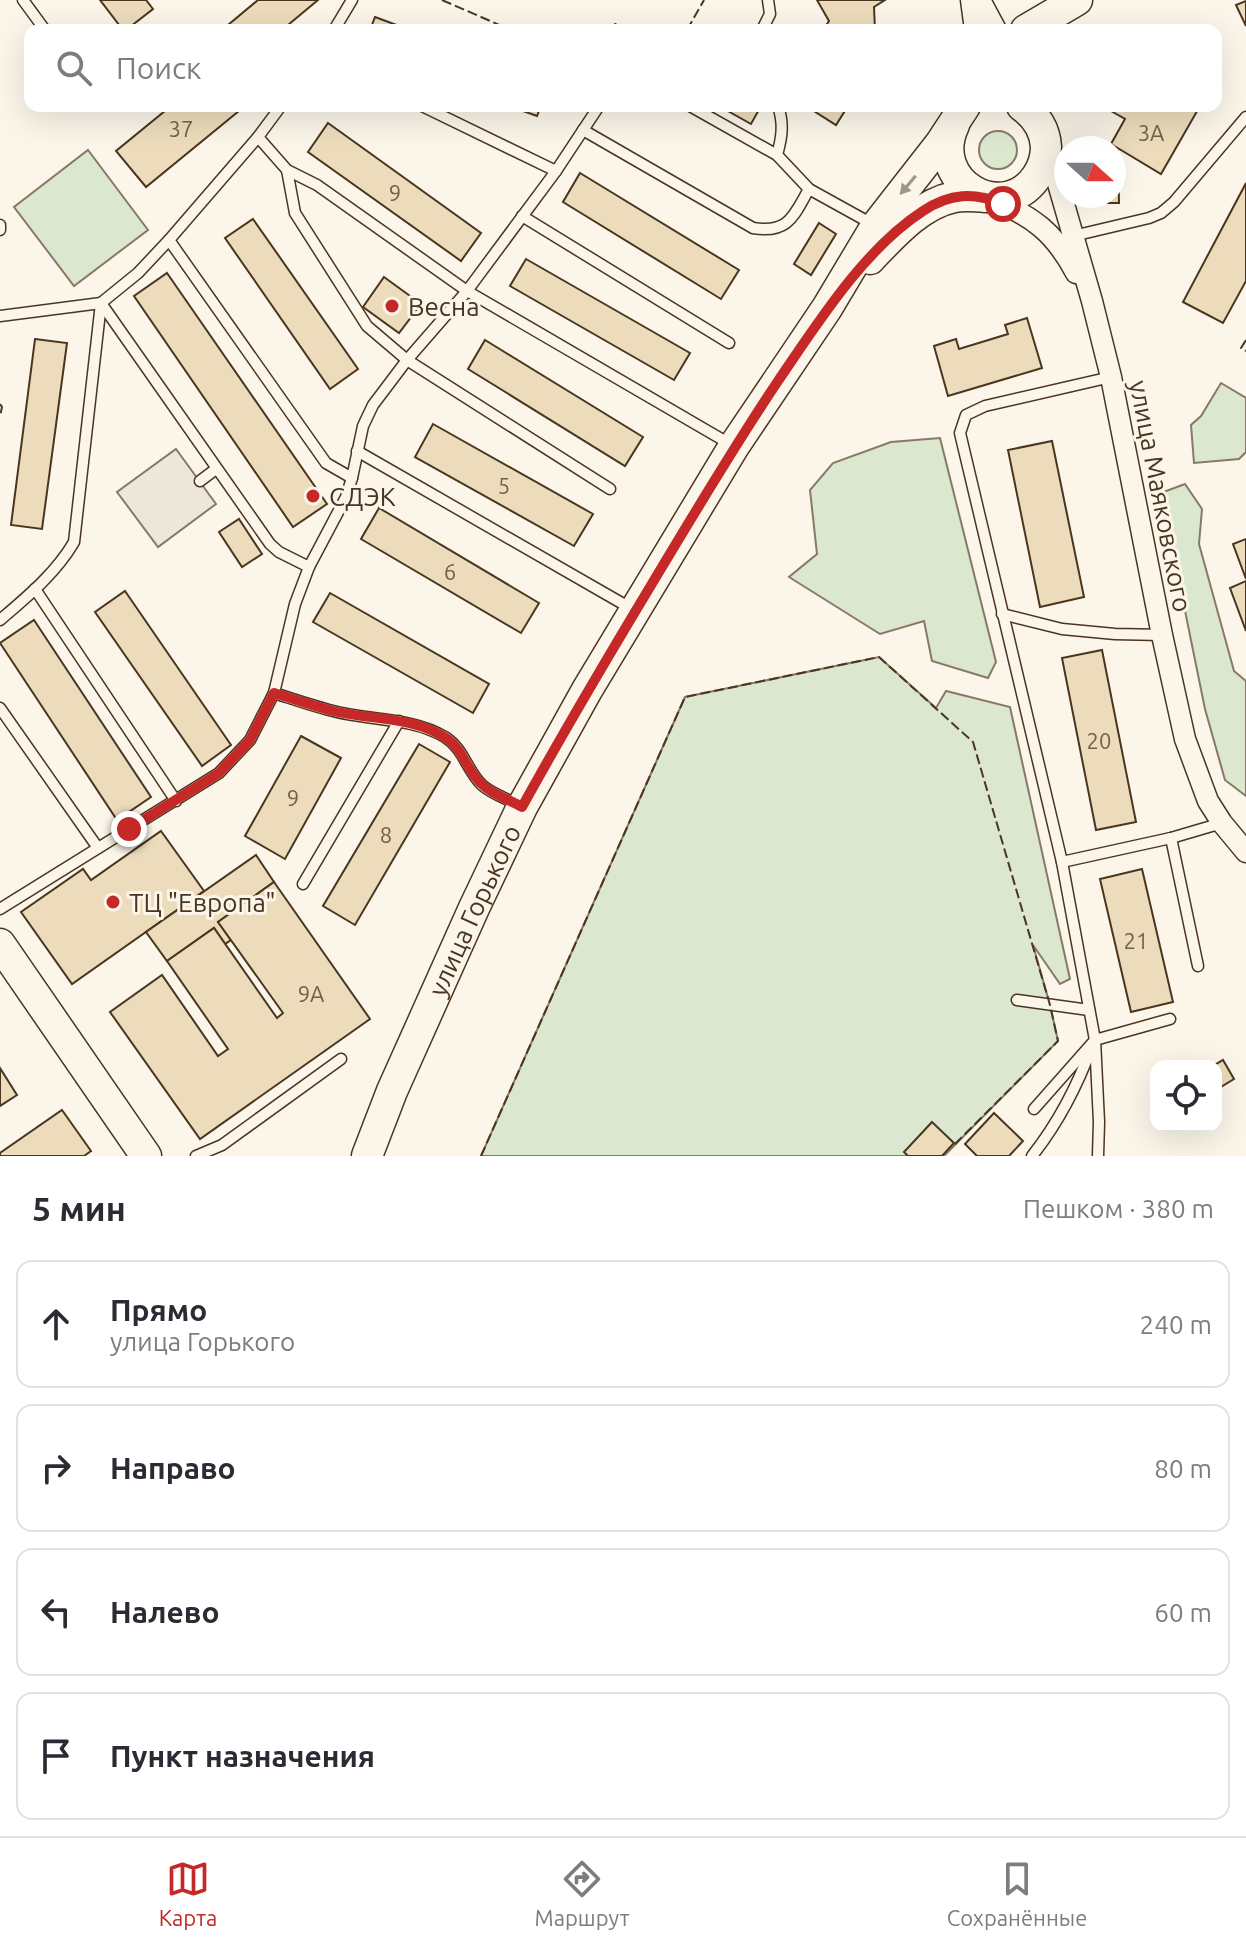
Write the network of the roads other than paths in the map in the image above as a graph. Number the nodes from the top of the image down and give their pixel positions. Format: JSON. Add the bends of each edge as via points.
{"nodes":[{"id":1,"x":23,"y":0,"type":"edge"},
{"id":2,"x":352,"y":0,"type":"edge"},
{"id":3,"x":768,"y":0,"type":"edge"},
{"id":4,"x":971,"y":0,"type":"edge"},
{"id":5,"x":980,"y":0,"type":"edge"},
{"id":6,"x":1079,"y":0,"type":"edge"},
{"id":7,"x":41,"y":24,"type":"edge"},
{"id":8,"x":338,"y":24,"type":"edge"},
{"id":9,"x":765,"y":24,"type":"edge"},
{"id":10,"x":974,"y":24,"type":"edge"},
{"id":11,"x":993,"y":24,"type":"edge"},
{"id":12,"x":1037,"y":24,"type":"edge"},
{"id":13,"x":1057,"y":24,"type":"edge"},
{"id":14,"x":277,"y":112,"type":"edge"},
{"id":15,"x":434,"y":112,"type":"edge"},
{"id":16,"x":595,"y":112,"type":"edge"},
{"id":17,"x":701,"y":112,"type":"edge"},
{"id":18,"x":780,"y":112,"type":"edge"},
{"id":19,"x":962,"y":112,"type":"edge"},
{"id":20,"x":962,"y":112,"type":"edge"},
{"id":21,"x":1246,"y":117,"type":"edge"},
{"id":22,"x":1036,"y":118,"type":"edge"},
{"id":23,"x":583,"y":130,"type":"junction"},
{"id":24,"x":258,"y":137,"type":"junction"},
{"id":25,"x":777,"y":155,"type":"junction"},
{"id":26,"x":287,"y":170,"type":"junction"},
{"id":27,"x":556,"y":171,"type":"junction"},
{"id":28,"x":809,"y":189,"type":"junction"},
{"id":29,"x":986,"y":197,"type":"junction"},
{"id":30,"x":522,"y":216,"type":"junction"},
{"id":31,"x":876,"y":226,"type":"junction"},
{"id":32,"x":1073,"y":236,"type":"junction"},
{"id":33,"x":169,"y":240,"type":"junction"},
{"id":34,"x":467,"y":291,"type":"junction"},
{"id":35,"x":1092,"y":301,"type":"junction"},
{"id":36,"x":101,"y":303,"type":"junction"},
{"id":37,"x":827,"y":308,"type":"junction"},
{"id":38,"x":0,"y":316,"type":"edge"},
{"id":39,"x":729,"y":343,"type":"dead end"},
{"id":40,"x":407,"y":360,"type":"junction"},
{"id":41,"x":1111,"y":377,"type":"junction"},
{"id":42,"x":734,"y":446,"type":"junction"},
{"id":43,"x":357,"y":451,"type":"junction"},
{"id":44,"x":216,"y":469,"type":"junction"},
{"id":45,"x":352,"y":478,"type":"junction"},
{"id":46,"x":200,"y":481,"type":"dead end"},
{"id":47,"x":610,"y":489,"type":"dead end"},
{"id":48,"x":309,"y":567,"type":"junction"},
{"id":49,"x":35,"y":589,"type":"junction"},
{"id":50,"x":635,"y":611,"type":"junction"},
{"id":51,"x":1002,"y":614,"type":"junction"},
{"id":52,"x":1,"y":617,"type":"edge"},
{"id":53,"x":1162,"y":635,"type":"junction"},
{"id":54,"x":274,"y":693,"type":"junction"},
{"id":55,"x":0,"y":708,"type":"edge"},
{"id":56,"x":399,"y":721,"type":"junction"},
{"id":57,"x":176,"y":801,"type":"junction"},
{"id":58,"x":522,"y":807,"type":"junction"},
{"id":59,"x":1222,"y":823,"type":"junction"},
{"id":60,"x":1171,"y":838,"type":"junction"},
{"id":61,"x":98,"y":848,"type":"junction"},
{"id":62,"x":1246,"y":852,"type":"edge"},
{"id":63,"x":1062,"y":862,"type":"junction"},
{"id":64,"x":303,"y":884,"type":"dead end"},
{"id":65,"x":0,"y":909,"type":"edge"},
{"id":66,"x":0,"y":944,"type":"edge"},
{"id":67,"x":1198,"y":966,"type":"dead end"},
{"id":68,"x":1017,"y":1000,"type":"dead end"},
{"id":69,"x":1089,"y":1010,"type":"junction"},
{"id":70,"x":1170,"y":1019,"type":"dead end"},
{"id":71,"x":1095,"y":1040,"type":"junction"},
{"id":72,"x":341,"y":1059,"type":"dead end"},
{"id":73,"x":1034,"y":1109,"type":"dead end"},
{"id":74,"x":146,"y":1156,"type":"edge"},
{"id":75,"x":196,"y":1156,"type":"edge"},
{"id":76,"x":367,"y":1156,"type":"edge"},
{"id":77,"x":1032,"y":1156,"type":"edge"},
{"id":78,"x":1098,"y":1156,"type":"edge"}],
"edges":[{"from":1,"to":7,"type":"lane"},
{"from":2,"to":8,"type":"lane"},
{"from":3,"to":9,"type":"lane"},
{"from":4,"to":10,"type":"street"},
{"from":5,"to":11,"type":"street"},
{"from":6,"to":12,"type":"street"},
{"from":6,"to":13,"type":"street"},
{"from":14,"to":24,"type":"lane"},
{"from":15,"to":27,"type":"lane"},
{"from":16,"to":23,"type":"lane"},
{"from":17,"to":25,"type":"lane"},
{"from":18,"to":25,"type":"lane","via":[[783,126]]},
{"from":19,"to":29,"type":"street","via":[[948,152],[953,172],[967,188]]},
{"from":20,"to":31,"type":"street","name":"улица Горького","one_way":true},
{"from":21,"to":32,"type":"lane","via":[[1161,213]]},
{"from":22,"to":29,"type":"street","name":"улица Горького","via":[[1045,160],[1037,177],[1014,195]]},
{"from":22,"to":32,"type":"street","name":"улица Маяковского"},
{"from":23,"to":27,"type":"lane"},
{"from":23,"to":28,"type":"lane","via":[[753,228],[790,221]]},
{"from":24,"to":26,"type":"lane"},
{"from":24,"to":33,"type":"lane"},
{"from":25,"to":28,"type":"lane"},
{"from":26,"to":34,"type":"lane","via":[[317,185]]},
{"from":26,"to":40,"type":"lane","via":[[295,213],[303,226],[367,326]]},
{"from":27,"to":30,"type":"lane"},
{"from":28,"to":31,"type":"lane"},
{"from":29,"to":35,"type":"street","via":[[1045,229]]},
{"from":29,"to":37,"type":"street","name":"улица Горького","via":[[958,196],[924,210],[870,258]]},
{"from":30,"to":34,"type":"lane"},
{"from":30,"to":39,"type":"lane"},
{"from":31,"to":37,"type":"street","name":"улица Горького"},
{"from":32,"to":35,"type":"street","name":"улица Маяковского"},
{"from":33,"to":36,"type":"lane"},
{"from":33,"to":45,"type":"lane","via":[[326,463]]},
{"from":34,"to":40,"type":"lane"},
{"from":34,"to":42,"type":"lane"},
{"from":35,"to":41,"type":"street","name":"улица Маяковского"},
{"from":36,"to":38,"type":"lane"},
{"from":36,"to":44,"type":"lane"},
{"from":36,"to":49,"type":"lane","via":[[74,542]]},
{"from":37,"to":42,"type":"street","name":"улица Горького"},
{"from":40,"to":43,"type":"lane","via":[[373,405]]},
{"from":40,"to":47,"type":"lane"},
{"from":41,"to":51,"type":"lane","via":[[966,415],[960,433]]},
{"from":41,"to":53,"type":"street","name":"улица Маяковского"},
{"from":42,"to":50,"type":"street","name":"улица Горького"},
{"from":43,"to":45,"type":"lane"},
{"from":43,"to":50,"type":"lane"},
{"from":44,"to":46,"type":"lane"},
{"from":44,"to":48,"type":"lane","via":[[270,544]]},
{"from":45,"to":48,"type":"lane"},
{"from":48,"to":54,"type":"lane"},
{"from":49,"to":52,"type":"lane"},
{"from":49,"to":57,"type":"lane"},
{"from":50,"to":58,"type":"street","name":"улица Горького"},
{"from":51,"to":53,"type":"lane","via":[[1062,629]]},
{"from":51,"to":63,"type":"lane"},
{"from":53,"to":59,"type":"street","name":"улица Маяковского","via":[[1185,739]]},
{"from":54,"to":56,"type":"lane","via":[[333,711]]},
{"from":54,"to":57,"type":"lane","via":[[250,740],[219,773]]},
{"from":55,"to":61,"type":"lane"},
{"from":56,"to":58,"type":"lane","via":[[448,739],[483,786]]},
{"from":56,"to":64,"type":"lane"},
{"from":57,"to":61,"type":"lane"},
{"from":58,"to":76,"type":"street","name":"улица Горького","via":[[422,1022]]},
{"from":59,"to":60,"type":"lane"},
{"from":59,"to":62,"type":"street","name":"улица Маяковского"},
{"from":60,"to":63,"type":"lane"},
{"from":60,"to":67,"type":"lane"},
{"from":61,"to":65,"type":"lane"},
{"from":63,"to":69,"type":"lane"},
{"from":66,"to":74,"type":"street"},
{"from":68,"to":69,"type":"lane"},
{"from":69,"to":71,"type":"lane"},
{"from":70,"to":71,"type":"lane"},
{"from":71,"to":73,"type":"lane"},
{"from":71,"to":77,"type":"lane","via":[[1060,1118]]},
{"from":71,"to":78,"type":"lane"},
{"from":72,"to":75,"type":"lane","via":[[222,1145]]}]}
